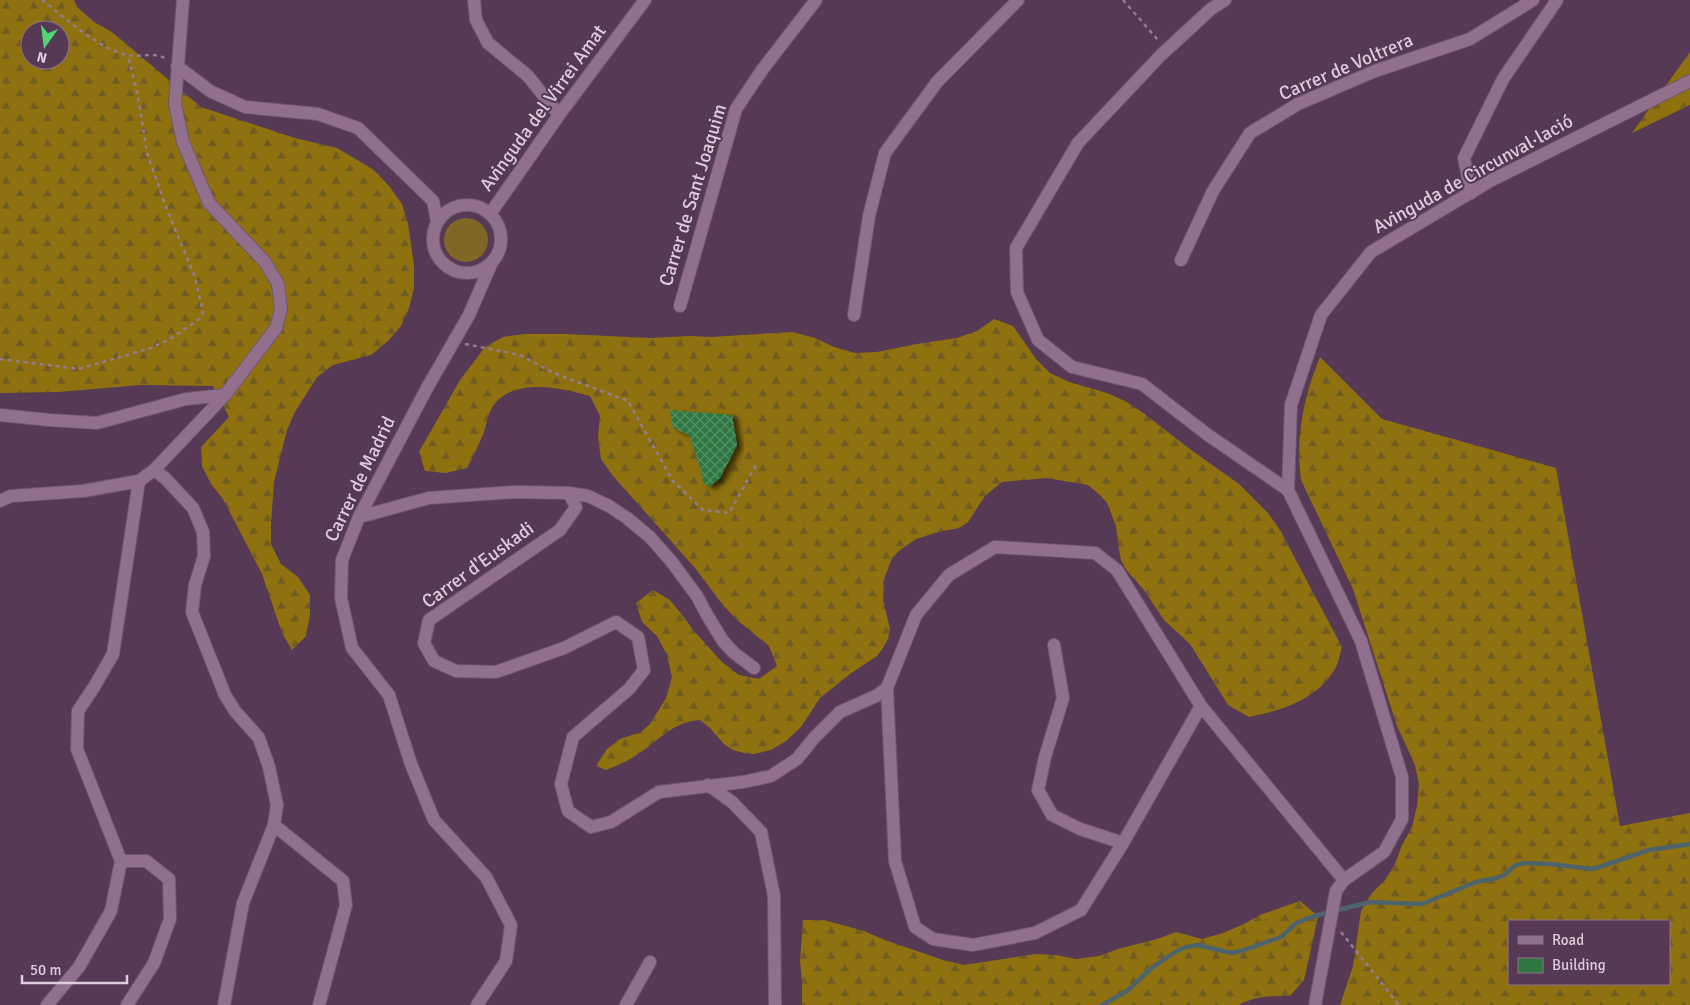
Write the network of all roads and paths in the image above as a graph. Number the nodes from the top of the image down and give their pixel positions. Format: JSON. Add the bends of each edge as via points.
{"nodes":[{"id":1,"x":42,"y":0,"type":"edge"},
{"id":2,"x":184,"y":0,"type":"edge"},
{"id":3,"x":474,"y":0,"type":"edge"},
{"id":4,"x":645,"y":0,"type":"edge"},
{"id":5,"x":816,"y":0,"type":"edge"},
{"id":6,"x":1018,"y":0,"type":"edge"},
{"id":7,"x":1123,"y":0,"type":"edge"},
{"id":8,"x":1225,"y":0,"type":"edge"},
{"id":9,"x":1533,"y":0,"type":"edge"},
{"id":10,"x":1557,"y":0,"type":"edge"},
{"id":11,"x":1167,"y":49,"type":"junction"},
{"id":12,"x":128,"y":56,"type":"junction"},
{"id":13,"x":177,"y":66,"type":"junction"},
{"id":14,"x":1690,"y":81,"type":"edge"},
{"id":15,"x":559,"y":114,"type":"junction"},
{"id":16,"x":1471,"y":193,"type":"junction"},
{"id":17,"x":490,"y":214,"type":"junction"},
{"id":18,"x":437,"y":221,"type":"junction"},
{"id":19,"x":1182,"y":260,"type":"dead end"},
{"id":20,"x":492,"y":262,"type":"junction"},
{"id":21,"x":680,"y":306,"type":"dead end"},
{"id":22,"x":854,"y":315,"type":"dead end"},
{"id":23,"x":456,"y":338,"type":"junction"},
{"id":24,"x":0,"y":359,"type":"edge"},
{"id":25,"x":225,"y":395,"type":"junction"},
{"id":26,"x":0,"y":415,"type":"edge"},
{"id":27,"x":756,"y":465,"type":"dead end"},
{"id":28,"x":154,"y":470,"type":"junction"},
{"id":29,"x":139,"y":481,"type":"junction"},
{"id":30,"x":1288,"y":490,"type":"junction"},
{"id":31,"x":569,"y":493,"type":"junction"},
{"id":32,"x":0,"y":500,"type":"edge"},
{"id":33,"x":358,"y":517,"type":"junction"},
{"id":34,"x":1054,"y":645,"type":"dead end"},
{"id":35,"x":754,"y":668,"type":"dead end"},
{"id":36,"x":887,"y":688,"type":"junction"},
{"id":37,"x":1201,"y":706,"type":"junction"},
{"id":38,"x":708,"y":785,"type":"junction"},
{"id":39,"x":274,"y":825,"type":"junction"},
{"id":40,"x":1123,"y":842,"type":"junction"},
{"id":41,"x":121,"y":861,"type":"junction"},
{"id":42,"x":1344,"y":880,"type":"junction"},
{"id":43,"x":1330,"y":921,"type":"junction"},
{"id":44,"x":650,"y":962,"type":"dead end"},
{"id":45,"x":47,"y":1005,"type":"edge"},
{"id":46,"x":127,"y":1005,"type":"edge"},
{"id":47,"x":224,"y":1005,"type":"edge"},
{"id":48,"x":319,"y":1005,"type":"edge"},
{"id":49,"x":477,"y":1005,"type":"edge"},
{"id":50,"x":626,"y":1005,"type":"edge"},
{"id":51,"x":775,"y":1005,"type":"edge"},
{"id":52,"x":1315,"y":1005,"type":"edge"},
{"id":53,"x":1400,"y":1005,"type":"edge"}],
"edges":[{"from":1,"to":12,"type":"path","via":[[105,47]]},
{"from":2,"to":13,"type":"street"},
{"from":3,"to":15,"type":"street","via":[[476,20],[488,43],[528,76]]},
{"from":4,"to":15,"type":"street","name":"Avinguda del Virrei Amat"},
{"from":5,"to":21,"type":"street","name":"Carrer de Sant Joaquim","via":[[736,109]]},
{"from":6,"to":22,"type":"street","via":[[937,82],[885,152],[869,216]]},
{"from":7,"to":11,"type":"path"},
{"from":8,"to":11,"type":"street"},
{"from":9,"to":19,"type":"street","name":"Carrer de Voltrera","via":[[1470,39],[1375,71],[1298,104],[1250,133],[1213,191]]},
{"from":10,"to":16,"type":"street","via":[[1503,79],[1464,158]]},
{"from":11,"to":30,"type":"street","via":[[1078,143],[1016,248],[1016,292],[1038,340],[1072,367],[1142,384]]},
{"from":12,"to":13,"type":"path","via":[[159,55]]},
{"from":12,"to":24,"type":"path","via":[[147,153],[195,277],[203,312],[192,324],[151,348],[79,369]]},
{"from":13,"to":18,"type":"street","via":[[210,92],[245,107],[318,114],[358,128],[433,201]]},
{"from":13,"to":25,"type":"street","via":[[175,104],[183,142],[209,203],[265,262],[278,284],[281,309],[276,328]]},
{"from":14,"to":16,"type":"street","name":"Avinguda de Circunval·lació"},
{"from":15,"to":17,"type":"street","name":"Avinguda del Virrei Amat"},
{"from":16,"to":30,"type":"street","name":"Avinguda de Circunval·lació","via":[[1370,252],[1322,315],[1291,405]]},
{"from":17,"to":18,"type":"street","via":[[482,208],[462,205],[448,210]]},
{"from":17,"to":20,"type":"street","via":[[499,228],[501,243]]},
{"from":18,"to":20,"type":"street","via":[[432,242],[442,263],[451,270],[473,273]]},
{"from":20,"to":23,"type":"street","name":"Carrer de Madrid"},
{"from":23,"to":27,"type":"path","via":[[468,346],[520,355],[554,373],[628,401],[673,481],[703,510],[729,513]]},
{"from":23,"to":33,"type":"street","name":"Carrer de Madrid"},
{"from":25,"to":26,"type":"street","via":[[186,399],[97,423]]},
{"from":25,"to":28,"type":"street"},
{"from":28,"to":29,"type":"street"},
{"from":28,"to":39,"type":"street","via":[[193,508],[203,532],[204,556],[195,585],[192,612],[225,695],[259,738],[277,805]]},
{"from":29,"to":32,"type":"street"},
{"from":29,"to":41,"type":"street","via":[[113,654],[78,711],[77,749]]},
{"from":30,"to":42,"type":"street","name":"Avinguda de Circunval·lació","via":[[1361,641],[1402,777],[1402,819],[1384,852]]},
{"from":31,"to":33,"type":"street","via":[[515,492],[429,498]]},
{"from":31,"to":35,"type":"street","via":[[588,496],[609,506],[650,537],[697,596],[722,641]]},
{"from":31,"to":38,"type":"street","name":"Carrer d'Euskadi","via":[[576,507],[560,530],[429,620],[424,643],[434,660],[456,671],[496,672],[564,648],[616,622],[638,636],[644,670],[629,689],[573,737],[560,784],[568,811],[591,827],[611,822],[659,792]]},
{"from":33,"to":49,"type":"street","name":"Carrer de Madrid","via":[[342,560],[341,598],[352,648],[390,695],[434,820],[486,877],[511,925],[506,961]]},
{"from":34,"to":40,"type":"street","via":[[1063,698],[1038,790],[1052,815],[1080,829]]},
{"from":36,"to":37,"type":"street","via":[[916,615],[949,575],[995,547],[1095,553],[1117,570]]},
{"from":36,"to":38,"type":"street","name":"Carrer d'Euskadi","via":[[840,712],[797,759],[771,776]]},
{"from":36,"to":40,"type":"street","via":[[895,861],[915,927],[933,939],[973,945],[1036,933],[1081,910]]},
{"from":37,"to":40,"type":"street"},
{"from":37,"to":42,"type":"street"},
{"from":38,"to":51,"type":"street","via":[[732,802],[761,832],[774,896]]},
{"from":39,"to":47,"type":"street","via":[[243,903]]},
{"from":39,"to":48,"type":"street","via":[[343,881],[346,905]]},
{"from":41,"to":45,"type":"street","via":[[111,911],[79,967]]},
{"from":41,"to":46,"type":"street","via":[[146,861],[169,879],[170,919],[154,963]]},
{"from":42,"to":43,"type":"street","via":[[1336,891]]},
{"from":43,"to":52,"type":"street"},
{"from":43,"to":53,"type":"path"},
{"from":44,"to":50,"type":"street"}]}
